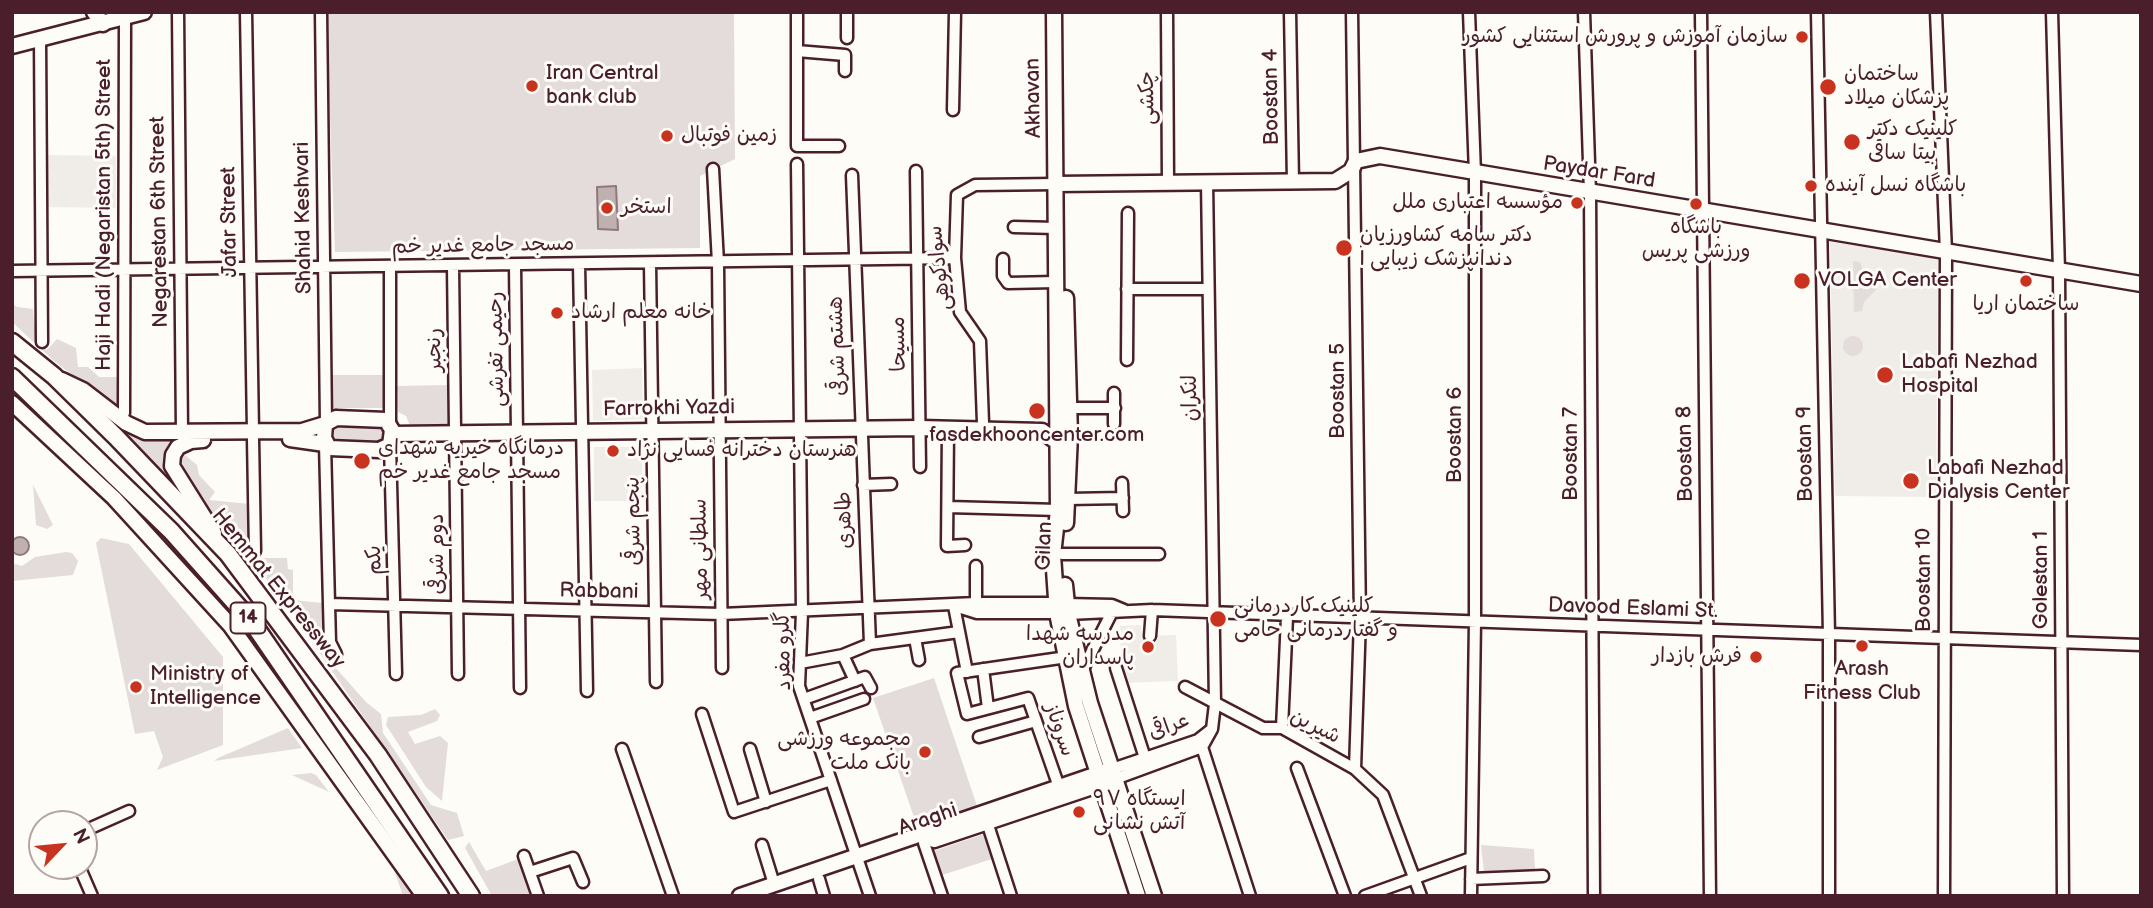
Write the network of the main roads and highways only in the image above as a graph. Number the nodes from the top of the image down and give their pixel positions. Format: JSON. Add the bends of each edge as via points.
{"nodes":[{"id":1,"x":144,"y":12,"type":"edge"},
{"id":2,"x":1054,"y":12,"type":"edge"},
{"id":3,"x":98,"y":18,"type":"edge"},
{"id":4,"x":12,"y":46,"type":"edge"},
{"id":5,"x":1059,"y":184,"type":"junction"},
{"id":6,"x":2141,"y":284,"type":"edge"},
{"id":7,"x":13,"y":342,"type":"edge"},
{"id":8,"x":54,"y":376,"type":"junction"},
{"id":9,"x":12,"y":377,"type":"edge"},
{"id":10,"x":12,"y":403,"type":"edge"},
{"id":11,"x":1065,"y":414,"type":"junction"},
{"id":12,"x":325,"y":424,"type":"junction"},
{"id":13,"x":948,"y":429,"type":"junction"},
{"id":14,"x":391,"y":434,"type":"junction"},
{"id":15,"x":253,"y":435,"type":"junction"},
{"id":16,"x":1061,"y":438,"type":"junction"},
{"id":17,"x":325,"y":444,"type":"junction"},
{"id":18,"x":1063,"y":504,"type":"junction"},
{"id":19,"x":228,"y":554,"type":"junction"},
{"id":20,"x":1062,"y":609,"type":"junction"},
{"id":21,"x":1113,"y":774,"type":"junction"},
{"id":22,"x":1099,"y":779,"type":"junction"},
{"id":23,"x":1113,"y":799,"type":"junction"},
{"id":24,"x":858,"y":860,"type":"junction"},
{"id":25,"x":1140,"y":885,"type":"edge"},
{"id":26,"x":771,"y":890,"type":"edge"},
{"id":27,"x":425,"y":896,"type":"edge"},
{"id":28,"x":440,"y":896,"type":"edge"},
{"id":29,"x":471,"y":896,"type":"edge"},
{"id":30,"x":740,"y":896,"type":"edge"},
{"id":31,"x":1154,"y":896,"type":"edge"}],
"edges":[{"from":1,"to":3,"type":"main road"},
{"from":2,"to":5,"type":"main road","name":"Akhavan"},
{"from":3,"to":4,"type":"main road"},
{"from":5,"to":6,"type":"main road","name":"Paydar Fard","via":[[1335,181],[1352,171],[1356,161],[1380,156]]},
{"from":5,"to":11,"type":"main road","name":"Gilan"},
{"from":5,"to":11,"type":"main road","name":"Gilan","via":[[1056,282]]},
{"from":7,"to":8,"type":"highway","name":"Hemmat Expressway","number":"14"},
{"from":8,"to":15,"type":"main road","via":[[83,390],[135,428],[158,433]]},
{"from":8,"to":19,"type":"highway","name":"Hemmat Expressway","number":"14"},
{"from":9,"to":28,"type":"highway","name":"Hemmat Expressway","number":"14","via":[[171,531],[252,622]]},
{"from":10,"to":27,"type":"main road","via":[[114,498],[230,625]]},
{"from":11,"to":13,"type":"main road","via":[[1041,422]]},
{"from":11,"to":16,"type":"main road","name":"Gilan"},
{"from":12,"to":14,"type":"main road","name":"Farrokhi Yazdi","via":[[336,418],[380,418]]},
{"from":12,"to":15,"type":"main road","name":"Farrokhi Yazdi"},
{"from":12,"to":17,"type":"main road"},
{"from":13,"to":14,"type":"main road","name":"Farrokhi Yazdi"},
{"from":13,"to":16,"type":"main road","via":[[1042,431]]},
{"from":14,"to":17,"type":"main road","name":"Farrokhi Yazdi","via":[[379,450],[336,450]]},
{"from":15,"to":17,"type":"main road","name":"Farrokhi Yazdi"},
{"from":15,"to":19,"type":"main road","via":[[191,441],[181,444],[173,455],[174,472]]},
{"from":16,"to":18,"type":"main road","name":"Gilan"},
{"from":18,"to":20,"type":"main road","name":"Gilan"},
{"from":18,"to":20,"type":"main road","name":"Gilan","via":[[1054,555]]},
{"from":19,"to":29,"type":"highway","name":"Hemmat Expressway","number":"14","via":[[378,755]]},
{"from":20,"to":21,"type":"main road","name":"Gilan"},
{"from":20,"to":22,"type":"main road","name":"Gilan","via":[[1076,706]]},
{"from":21,"to":22,"type":"main road"},
{"from":21,"to":23,"type":"main road","name":"Gilan"},
{"from":22,"to":23,"type":"main road","name":"Gilan"},
{"from":22,"to":24,"type":"main road","name":"Araghi","via":[[987,822]]},
{"from":22,"to":24,"type":"main road","name":"Araghi","via":[[1059,787]]},
{"from":23,"to":25,"type":"main road","name":"Gilan"},
{"from":24,"to":26,"type":"main road","name":"Araghi"},
{"from":24,"to":26,"type":"main road","name":"Araghi","via":[[819,879]]},
{"from":25,"to":31,"type":"main road","name":"Gilan"},
{"from":26,"to":30,"type":"main road","name":"Araghi"}]}
